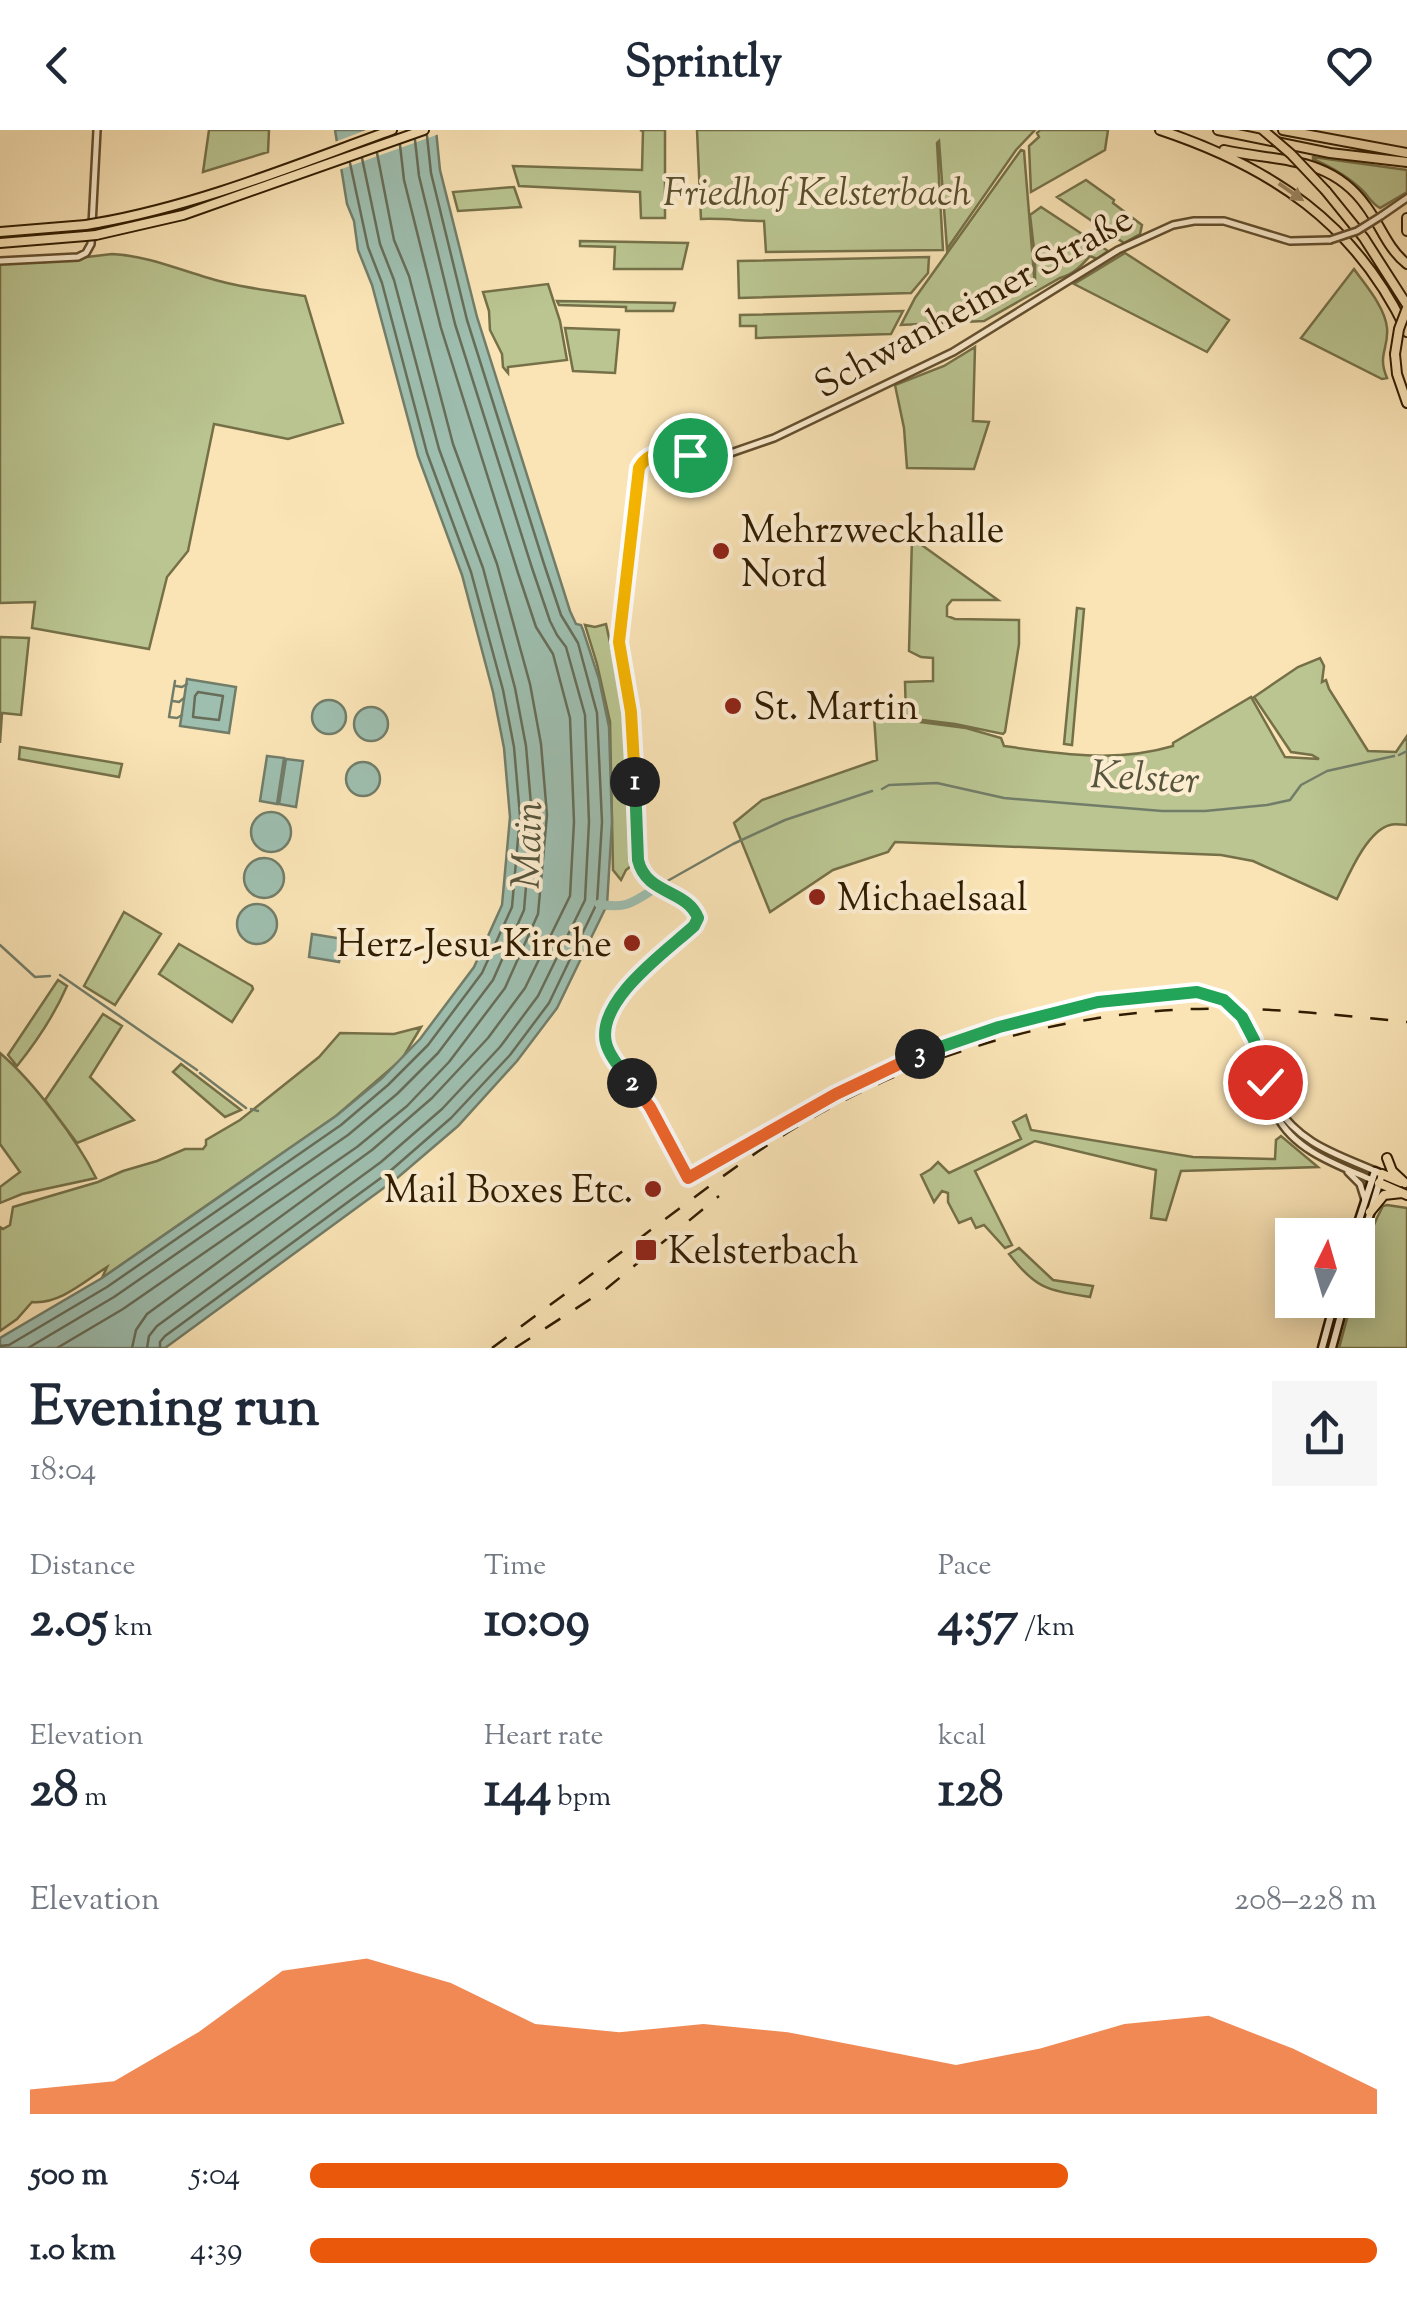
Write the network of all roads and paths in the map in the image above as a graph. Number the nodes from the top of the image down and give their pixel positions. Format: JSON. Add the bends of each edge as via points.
{"nodes":[{"id":1,"x":97,"y":130,"type":"edge"},
{"id":2,"x":392,"y":130,"type":"edge"},
{"id":3,"x":424,"y":130,"type":"edge"},
{"id":4,"x":1160,"y":130,"type":"edge"},
{"id":5,"x":1218,"y":130,"type":"edge"},
{"id":6,"x":1262,"y":130,"type":"edge"},
{"id":7,"x":1283,"y":130,"type":"edge"},
{"id":8,"x":1205,"y":146,"type":"junction"},
{"id":9,"x":1407,"y":150,"type":"edge"},
{"id":10,"x":1407,"y":162,"type":"edge"},
{"id":11,"x":1407,"y":200,"type":"edge"},
{"id":12,"x":1407,"y":218,"type":"edge"},
{"id":13,"x":1407,"y":231,"type":"edge"},
{"id":14,"x":0,"y":232,"type":"edge"},
{"id":15,"x":0,"y":242,"type":"edge"},
{"id":16,"x":0,"y":261,"type":"edge"},
{"id":17,"x":1407,"y":264,"type":"edge"},
{"id":18,"x":1407,"y":307,"type":"edge"},
{"id":19,"x":1407,"y":332,"type":"edge"},
{"id":20,"x":1407,"y":403,"type":"edge"},
{"id":21,"x":1269,"y":1096,"type":"junction"},
{"id":22,"x":1388,"y":1158,"type":"dead end"},
{"id":23,"x":1342,"y":1166,"type":"junction"},
{"id":24,"x":1377,"y":1177,"type":"junction"},
{"id":25,"x":1405,"y":1189,"type":"edge"},
{"id":26,"x":1365,"y":1200,"type":"junction"},
{"id":27,"x":1370,"y":1212,"type":"junction"},
{"id":28,"x":1359,"y":1218,"type":"edge"},
{"id":29,"x":1368,"y":1218,"type":"edge"},
{"id":30,"x":1330,"y":1318,"type":"edge"},
{"id":31,"x":1340,"y":1318,"type":"edge"},
{"id":32,"x":1322,"y":1348,"type":"edge"},
{"id":33,"x":1332,"y":1348,"type":"edge"}],
"edges":[{"from":1,"to":16,"type":"street","via":[[88,251]]},
{"from":2,"to":14,"type":"highway","bridge":true,"via":[[159,211]]},
{"from":3,"to":15,"type":"highway","bridge":true,"via":[[183,215],[86,236]]},
{"from":4,"to":8,"type":"highway"},
{"from":5,"to":10,"type":"highway"},
{"from":6,"to":18,"type":"highway","bridge":true,"via":[[1326,191]]},
{"from":7,"to":9,"type":"highway"},
{"from":8,"to":17,"type":"highway","via":[[1331,174],[1365,204]]},
{"from":8,"to":19,"type":"highway","one_way":true,"via":[[1274,180],[1328,222],[1377,278]]},
{"from":11,"to":21,"type":"street","name":"Schwanheimer Straße","bridge":true,"via":[[1330,240],[1283,239],[1224,221],[1173,226],[1118,250],[953,352],[774,438],[722,456],[646,457],[639,468],[619,642],[631,712],[638,860],[651,883],[698,918],[626,988],[605,1033],[610,1052],[650,1107],[688,1178],[851,1086],[940,1046],[1098,1002],[1190,992],[1224,1000],[1248,1026]]},
{"from":12,"to":13,"type":"highway"},
{"from":18,"to":20,"type":"highway","bridge":true,"via":[[1395,354]]},
{"from":21,"to":23,"type":"street","via":[[1296,1140]]},
{"from":21,"to":24,"type":"street","via":[[1308,1140]]},
{"from":22,"to":25,"type":"highway"},
{"from":23,"to":24,"type":"street"},
{"from":23,"to":26,"type":"street"},
{"from":24,"to":25,"type":"highway"},
{"from":24,"to":26,"type":"main road"},
{"from":24,"to":27,"type":"main road"},
{"from":25,"to":27,"type":"highway","via":[[1384,1196]]},
{"from":26,"to":28,"type":"main road"},
{"from":27,"to":29,"type":"main road"},
{"from":30,"to":32,"type":"main road"},
{"from":31,"to":33,"type":"main road"}]}
